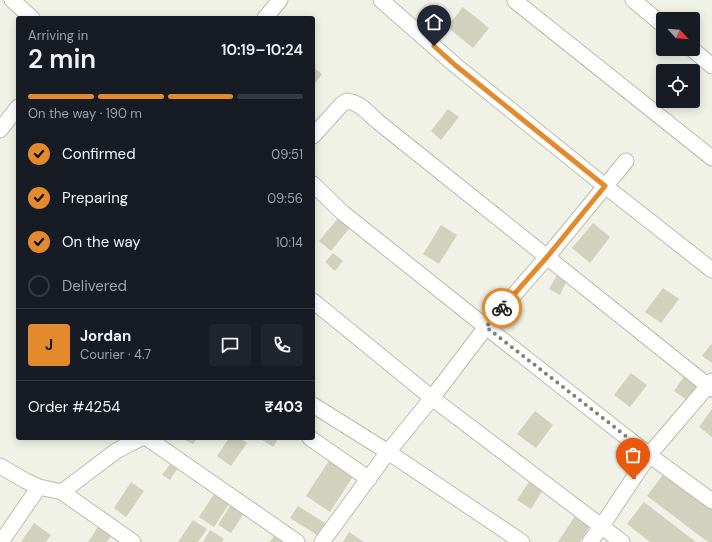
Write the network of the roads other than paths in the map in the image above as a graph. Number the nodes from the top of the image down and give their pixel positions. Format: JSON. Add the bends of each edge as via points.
{"nodes":[{"id":1,"x":12,"y":0,"type":"edge"},
{"id":2,"x":280,"y":0,"type":"edge"},
{"id":3,"x":381,"y":0,"type":"edge"},
{"id":4,"x":633,"y":0,"type":"edge"},
{"id":5,"x":515,"y":1,"type":"edge"},
{"id":6,"x":30,"y":16,"type":"edge"},
{"id":7,"x":267,"y":16,"type":"edge"},
{"id":8,"x":656,"y":19,"type":"edge"},
{"id":9,"x":700,"y":56,"type":"edge"},
{"id":10,"x":712,"y":66,"type":"edge"},
{"id":11,"x":16,"y":110,"type":"edge"},
{"id":12,"x":0,"y":130,"type":"edge"},
{"id":13,"x":315,"y":134,"type":"edge"},
{"id":14,"x":712,"y":158,"type":"edge"},
{"id":15,"x":626,"y":161,"type":"dead end"},
{"id":16,"x":315,"y":186,"type":"edge"},
{"id":17,"x":605,"y":186,"type":"junction"},
{"id":18,"x":547,"y":257,"type":"junction"},
{"id":19,"x":712,"y":270,"type":"edge"},
{"id":20,"x":315,"y":303,"type":"edge"},
{"id":21,"x":486,"y":327,"type":"junction"},
{"id":22,"x":711,"y":385,"type":"edge"},
{"id":23,"x":432,"y":398,"type":"junction"},
{"id":24,"x":315,"y":406,"type":"edge"},
{"id":25,"x":138,"y":440,"type":"edge"},
{"id":26,"x":150,"y":440,"type":"edge"},
{"id":27,"x":313,"y":440,"type":"edge"},
{"id":28,"x":388,"y":452,"type":"junction"},
{"id":29,"x":649,"y":454,"type":"junction"},
{"id":30,"x":0,"y":466,"type":"edge"},
{"id":31,"x":369,"y":478,"type":"junction"},
{"id":32,"x":39,"y":487,"type":"junction"},
{"id":33,"x":62,"y":492,"type":"junction"},
{"id":34,"x":712,"y":501,"type":"edge"},
{"id":35,"x":601,"y":527,"type":"junction"},
{"id":36,"x":1,"y":542,"type":"edge"},
{"id":37,"x":133,"y":542,"type":"edge"},
{"id":38,"x":297,"y":542,"type":"edge"},
{"id":39,"x":322,"y":542,"type":"edge"},
{"id":40,"x":522,"y":542,"type":"edge"},
{"id":41,"x":590,"y":542,"type":"edge"},
{"id":42,"x":622,"y":542,"type":"edge"}],
"edges":[{"from":1,"to":6,"type":"street"},
{"from":2,"to":7,"type":"street"},
{"from":3,"to":17,"type":"street","via":[[455,65]]},
{"from":4,"to":8,"type":"street"},
{"from":5,"to":14,"type":"street"},
{"from":9,"to":10,"type":"street"},
{"from":11,"to":12,"type":"street"},
{"from":13,"to":18,"type":"street","via":[[342,104],[352,101]]},
{"from":15,"to":17,"type":"street"},
{"from":16,"to":21,"type":"street","via":[[343,213]]},
{"from":17,"to":18,"type":"street"},
{"from":17,"to":19,"type":"street"},
{"from":18,"to":21,"type":"street"},
{"from":18,"to":22,"type":"street"},
{"from":20,"to":23,"type":"street"},
{"from":21,"to":23,"type":"street"},
{"from":21,"to":29,"type":"street"},
{"from":22,"to":29,"type":"street"},
{"from":23,"to":28,"type":"street"},
{"from":23,"to":35,"type":"street"},
{"from":24,"to":28,"type":"street"},
{"from":25,"to":33,"type":"street","via":[[116,452]]},
{"from":26,"to":38,"type":"street"},
{"from":27,"to":31,"type":"street"},
{"from":28,"to":31,"type":"street"},
{"from":28,"to":40,"type":"street"},
{"from":29,"to":34,"type":"street"},
{"from":29,"to":35,"type":"street"},
{"from":30,"to":32,"type":"street"},
{"from":31,"to":39,"type":"street"},
{"from":32,"to":33,"type":"street"},
{"from":32,"to":36,"type":"street"},
{"from":33,"to":37,"type":"street"},
{"from":35,"to":41,"type":"street"},
{"from":35,"to":42,"type":"street"}]}
